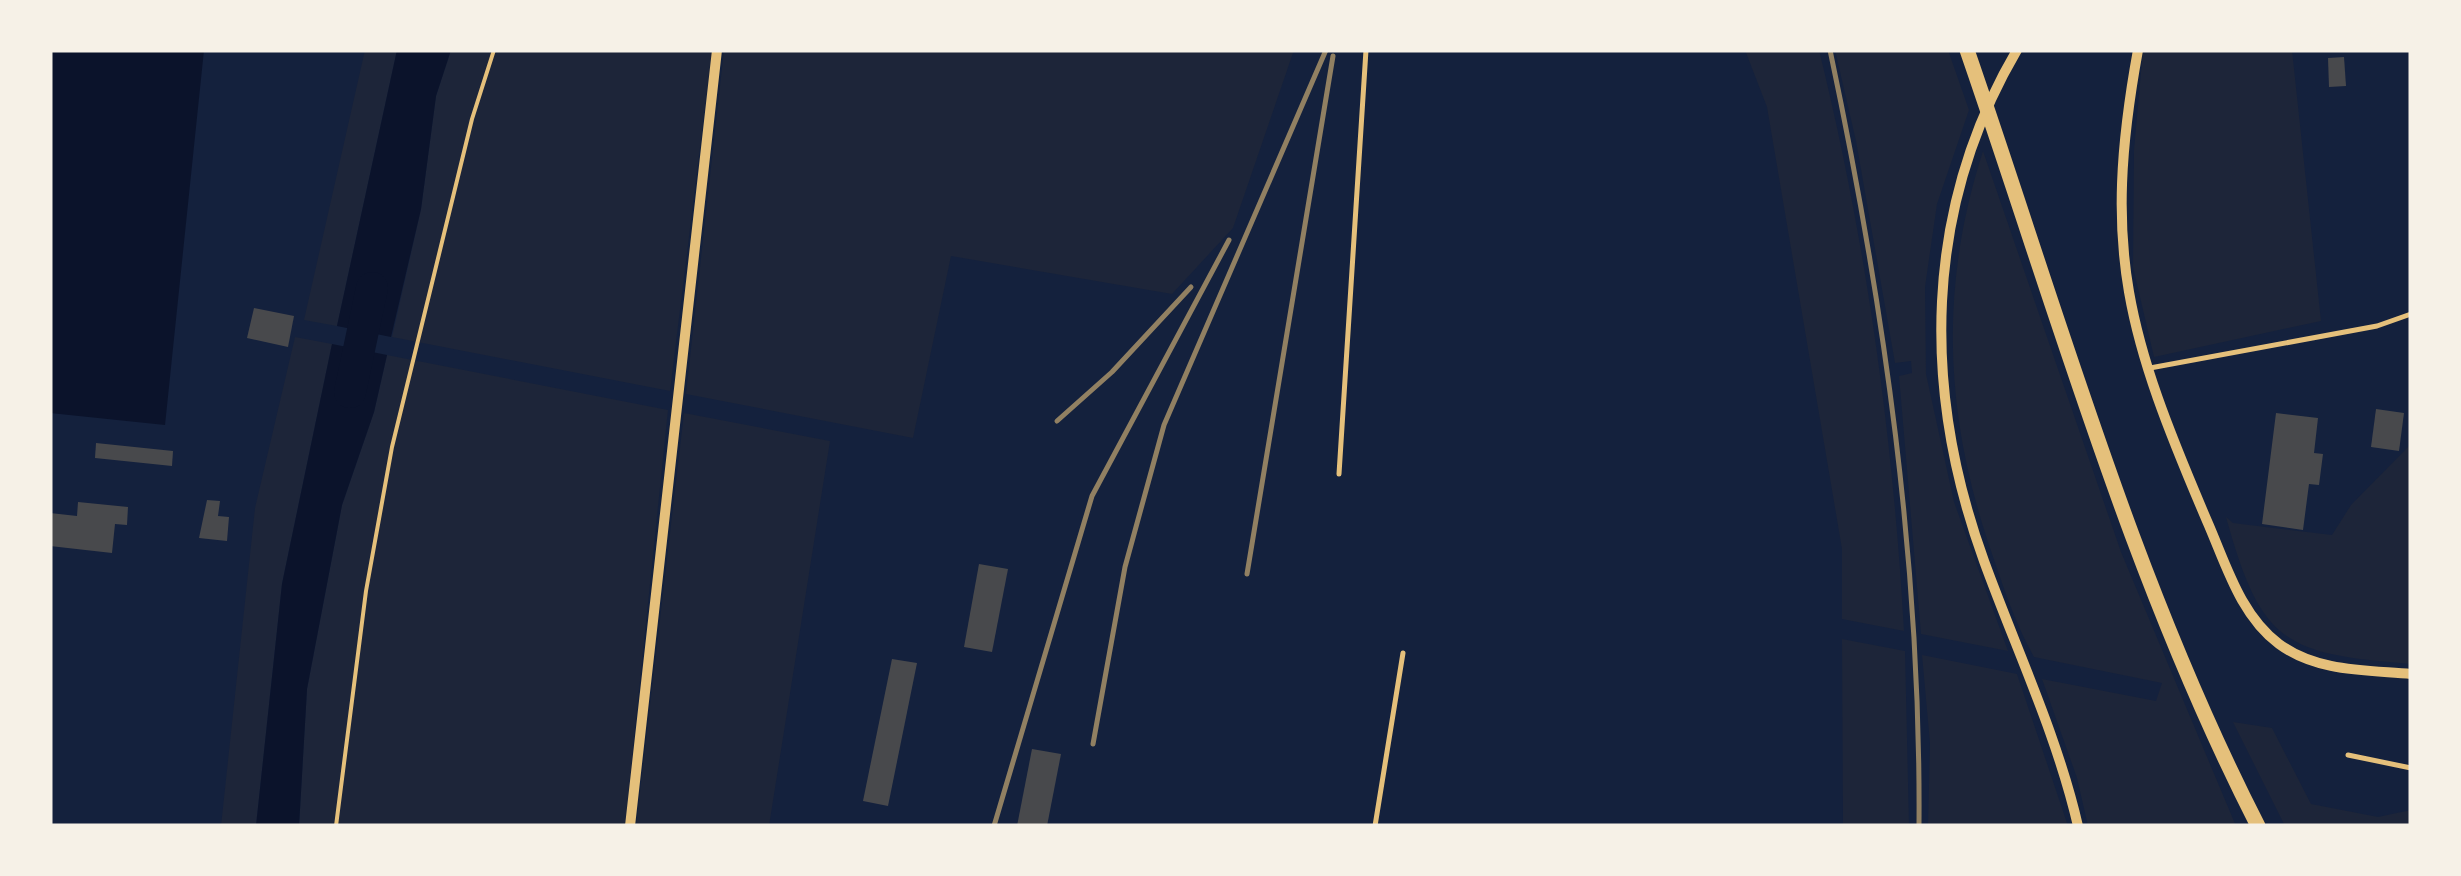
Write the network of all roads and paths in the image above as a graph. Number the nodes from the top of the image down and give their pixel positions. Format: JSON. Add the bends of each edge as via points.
{"nodes":[{"id":1,"x":494,"y":50,"type":"edge"},
{"id":2,"x":718,"y":50,"type":"edge"},
{"id":3,"x":1366,"y":50,"type":"edge"},
{"id":4,"x":1967,"y":50,"type":"edge"},
{"id":5,"x":2017,"y":50,"type":"edge"},
{"id":6,"x":2138,"y":50,"type":"edge"},
{"id":7,"x":2411,"y":314,"type":"edge"},
{"id":8,"x":2146,"y":369,"type":"junction"},
{"id":9,"x":1339,"y":474,"type":"dead end"},
{"id":10,"x":1403,"y":653,"type":"dead end"},
{"id":11,"x":2411,"y":674,"type":"edge"},
{"id":12,"x":2348,"y":755,"type":"dead end"},
{"id":13,"x":2411,"y":768,"type":"edge"},
{"id":14,"x":336,"y":826,"type":"edge"},
{"id":15,"x":630,"y":826,"type":"edge"},
{"id":16,"x":1374,"y":826,"type":"edge"},
{"id":17,"x":2078,"y":826,"type":"edge"},
{"id":18,"x":2258,"y":826,"type":"edge"}],
"edges":[{"from":1,"to":14,"type":"path","via":[[385,482]]},
{"from":2,"to":15,"type":"street"},
{"from":3,"to":9,"type":"lane"},
{"from":4,"to":18,"type":"main road","via":[[2144,563]]},
{"from":5,"to":17,"type":"street","via":[[1985,110],[1947,237],[1939,328],[1942,392],[1968,512]]},
{"from":6,"to":8,"type":"street","via":[[2122,136],[2120,222],[2126,293]]},
{"from":7,"to":8,"type":"lane"},
{"from":8,"to":11,"type":"street","via":[[2236,588],[2258,623],[2314,663]]},
{"from":10,"to":16,"type":"lane"},
{"from":12,"to":13,"type":"lane"}]}
